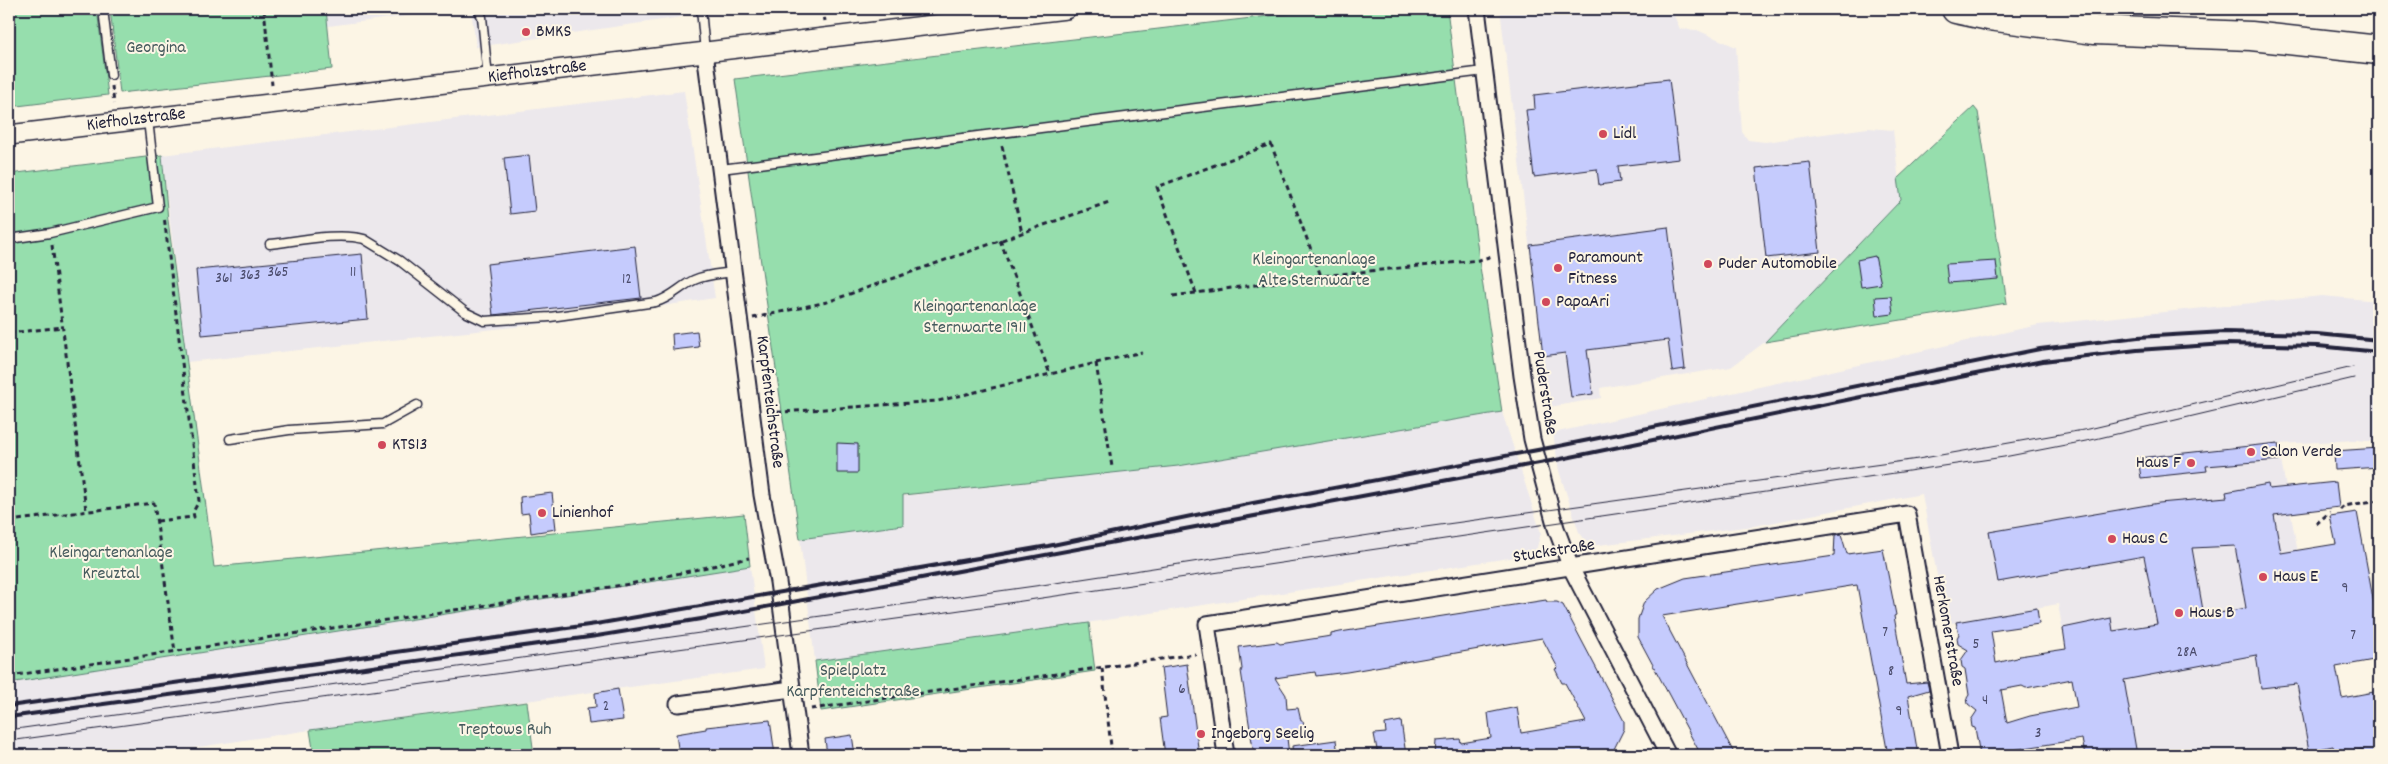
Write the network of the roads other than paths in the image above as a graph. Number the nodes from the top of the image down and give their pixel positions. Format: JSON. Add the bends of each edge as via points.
{"nodes":[{"id":1,"x":103,"y":9,"type":"edge"},
{"id":2,"x":478,"y":9,"type":"edge"},
{"id":3,"x":701,"y":9,"type":"edge"},
{"id":4,"x":1066,"y":9,"type":"edge"},
{"id":5,"x":1477,"y":9,"type":"edge"},
{"id":6,"x":1956,"y":9,"type":"edge"},
{"id":7,"x":2379,"y":50,"type":"edge"},
{"id":8,"x":705,"y":52,"type":"junction"},
{"id":9,"x":1484,"y":71,"type":"junction"},
{"id":10,"x":111,"y":74,"type":"road end"},
{"id":11,"x":488,"y":78,"type":"junction"},
{"id":12,"x":148,"y":120,"type":"junction"},
{"id":13,"x":9,"y":135,"type":"edge"},
{"id":14,"x":721,"y":169,"type":"junction"},
{"id":15,"x":9,"y":239,"type":"edge"},
{"id":16,"x":270,"y":244,"type":"dead end"},
{"id":17,"x":734,"y":272,"type":"junction"},
{"id":18,"x":417,"y":404,"type":"dead end"},
{"id":19,"x":230,"y":439,"type":"dead end"},
{"id":20,"x":1907,"y":514,"type":"joint"},
{"id":21,"x":1572,"y":568,"type":"junction"},
{"id":22,"x":792,"y":689,"type":"junction"},
{"id":23,"x":678,"y":704,"type":"dead end"},
{"id":24,"x":801,"y":755,"type":"edge"},
{"id":25,"x":1226,"y":755,"type":"edge"},
{"id":26,"x":1668,"y":755,"type":"edge"},
{"id":27,"x":1950,"y":755,"type":"edge"}],
"edges":[{"from":1,"to":10,"type":"lane"},
{"from":2,"to":11,"type":"lane","via":[[482,17]]},
{"from":3,"to":8,"type":"lane"},
{"from":4,"to":8,"type":"street","name":"Kiefholzstraße"},
{"from":5,"to":9,"type":"street","name":"Puderstraße"},
{"from":6,"to":7,"type":"highway","via":[[2094,30],[2251,36]]},
{"from":8,"to":11,"type":"street","name":"Kiefholzstraße"},
{"from":8,"to":14,"type":"street","name":"Karpfenteichstraße"},
{"from":9,"to":14,"type":"lane"},
{"from":9,"to":21,"type":"street","name":"Puderstraße","via":[[1532,439],[1556,528]]},
{"from":11,"to":12,"type":"street","name":"Kiefholzstraße"},
{"from":12,"to":13,"type":"street","name":"Kiefholzstraße"},
{"from":12,"to":15,"type":"lane","via":[[158,208]]},
{"from":14,"to":17,"type":"street","name":"Karpfenteichstraße"},
{"from":16,"to":17,"type":"lane","via":[[338,237],[364,238],[400,261],[465,312],[488,322],[656,302],[694,280],[711,274]]},
{"from":17,"to":22,"type":"street","name":"Karpfenteichstraße"},
{"from":18,"to":19,"type":"lane","via":[[383,424],[289,430]]},
{"from":20,"to":21,"type":"street","name":"Stuckstraße"},
{"from":20,"to":27,"type":"street","name":"Herkomerstraße"},
{"from":21,"to":25,"type":"street","name":"Stuckstraße","via":[[1207,624]]},
{"from":21,"to":26,"type":"street","name":"Puderstraße"},
{"from":22,"to":23,"type":"street"},
{"from":22,"to":24,"type":"street","name":"Karpfenteichstraße"}]}
